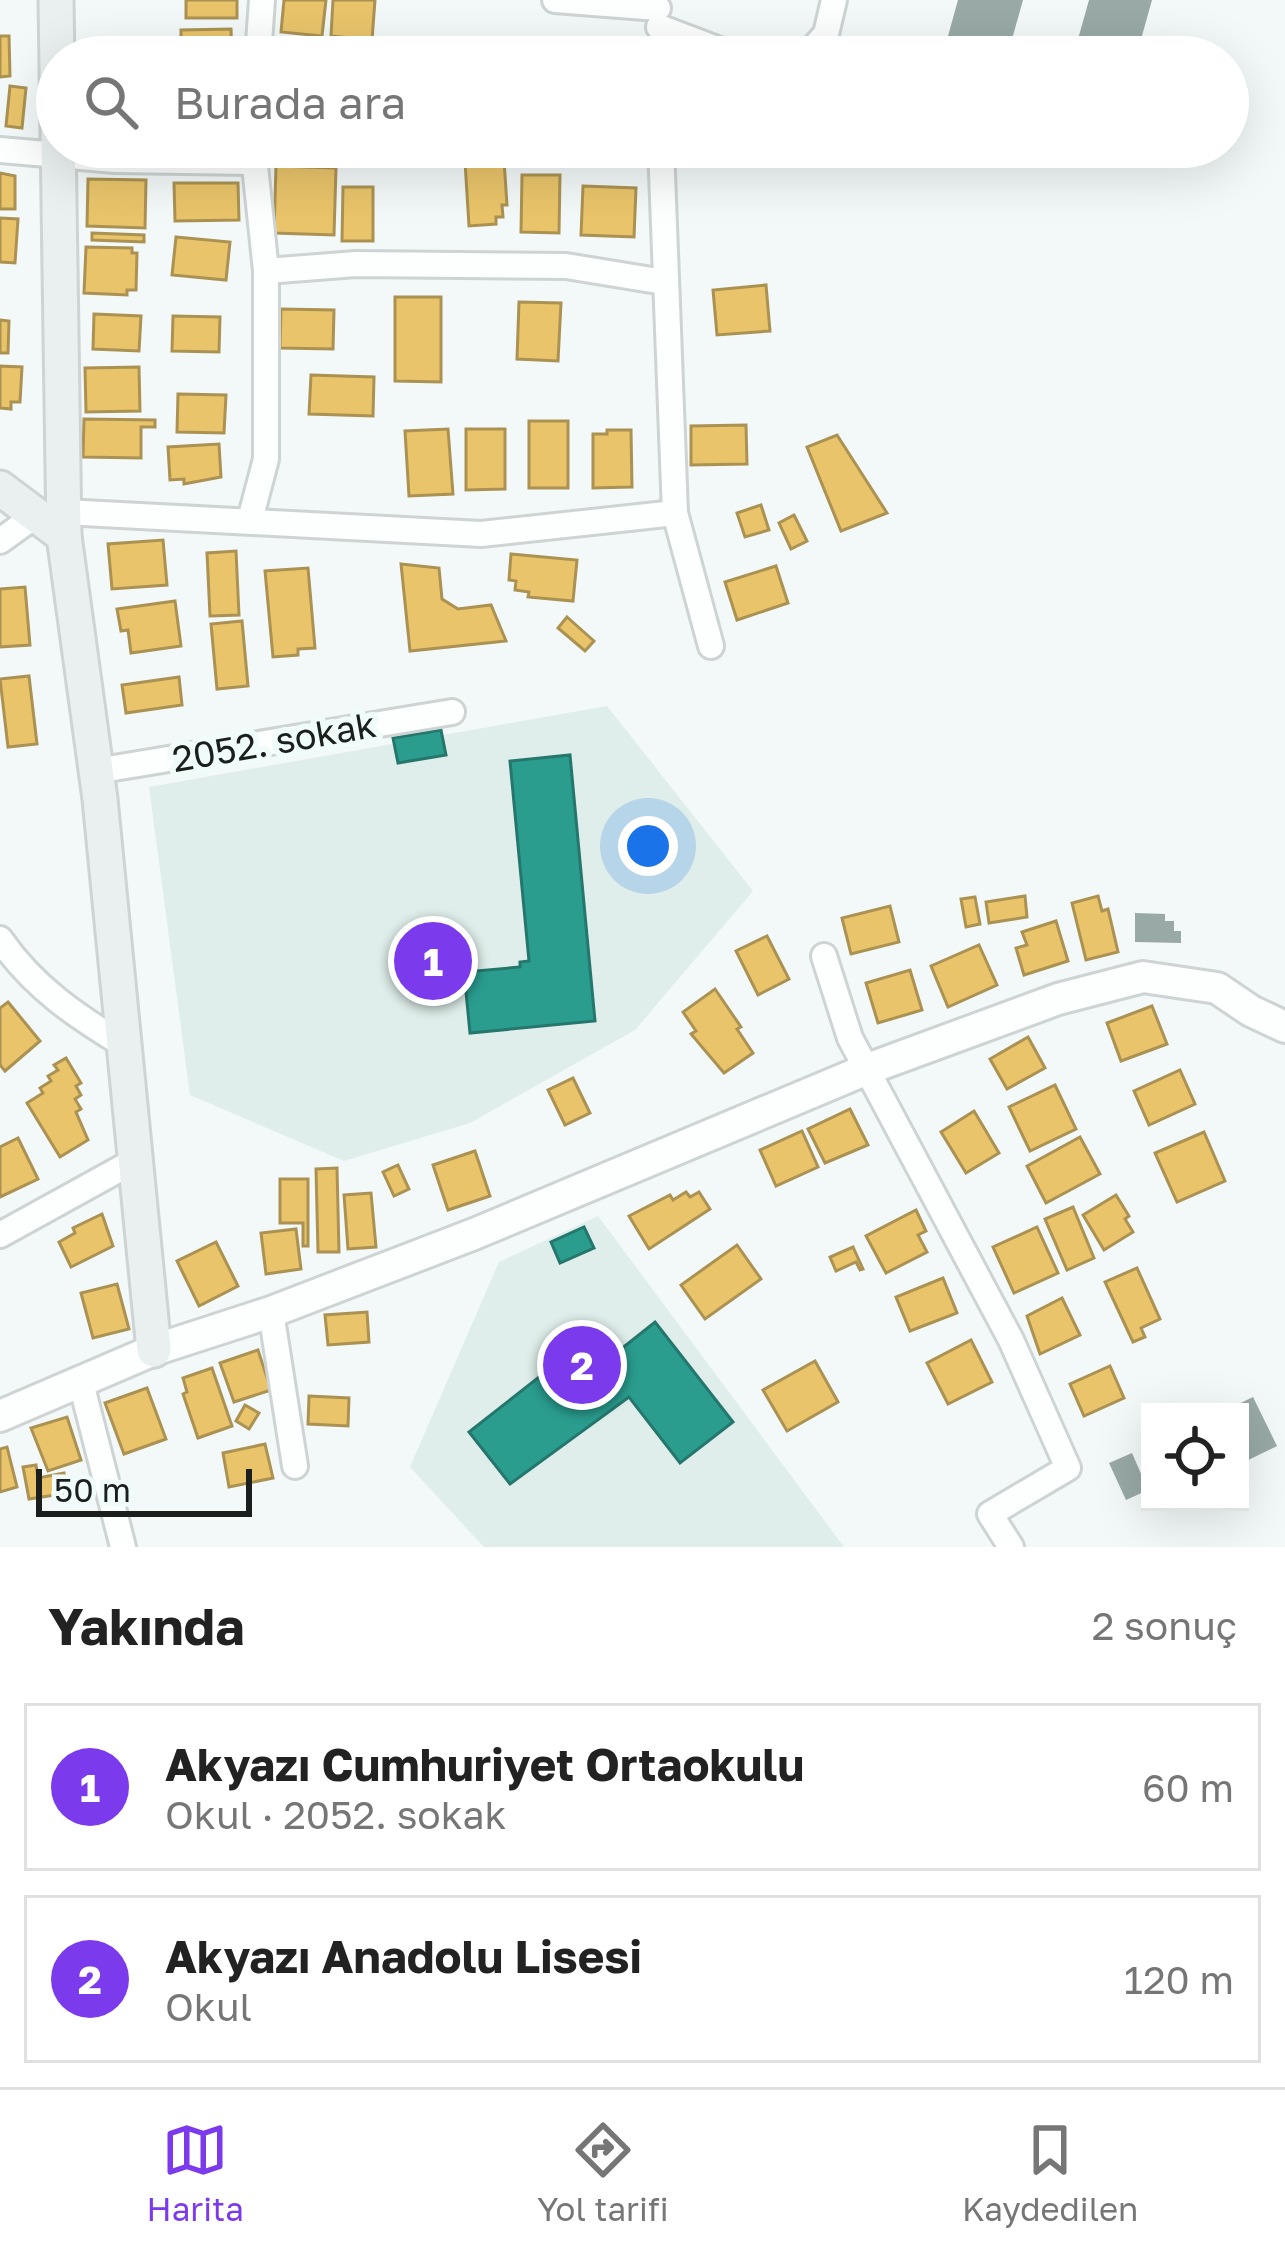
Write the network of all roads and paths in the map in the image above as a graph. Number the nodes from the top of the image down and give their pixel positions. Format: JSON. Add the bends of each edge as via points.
{"nodes":[{"id":1,"x":56,"y":0,"type":"edge"},
{"id":2,"x":262,"y":0,"type":"edge"},
{"id":3,"x":555,"y":0,"type":"edge"},
{"id":4,"x":834,"y":0,"type":"edge"},
{"id":5,"x":659,"y":12,"type":"edge"},
{"id":6,"x":56,"y":36,"type":"edge"},
{"id":7,"x":259,"y":36,"type":"edge"},
{"id":8,"x":701,"y":36,"type":"edge"},
{"id":9,"x":824,"y":36,"type":"edge"},
{"id":10,"x":0,"y":150,"type":"edge"},
{"id":11,"x":36,"y":153,"type":"edge"},
{"id":12,"x":56,"y":168,"type":"edge"},
{"id":13,"x":254,"y":168,"type":"edge"},
{"id":14,"x":662,"y":168,"type":"edge"},
{"id":15,"x":266,"y":271,"type":"junction"},
{"id":16,"x":664,"y":282,"type":"junction"},
{"id":17,"x":0,"y":488,"type":"edge"},
{"id":18,"x":675,"y":513,"type":"junction"},
{"id":19,"x":250,"y":520,"type":"junction"},
{"id":20,"x":55,"y":521,"type":"junction"},
{"id":21,"x":0,"y":541,"type":"edge"},
{"id":22,"x":712,"y":646,"type":"dead end"},
{"id":23,"x":452,"y":712,"type":"dead end"},
{"id":24,"x":96,"y":771,"type":"junction"},
{"id":25,"x":4,"y":954,"type":"edge"},
{"id":26,"x":824,"y":956,"type":"dead end"},
{"id":27,"x":1285,"y":1027,"type":"edge"},
{"id":28,"x":126,"y":1046,"type":"junction"},
{"id":29,"x":865,"y":1070,"type":"junction"},
{"id":30,"x":136,"y":1160,"type":"junction"},
{"id":31,"x":0,"y":1234,"type":"edge"},
{"id":32,"x":271,"y":1312,"type":"junction"},
{"id":33,"x":154,"y":1350,"type":"junction"},
{"id":34,"x":81,"y":1383,"type":"junction"},
{"id":35,"x":0,"y":1416,"type":"edge"},
{"id":36,"x":295,"y":1466,"type":"dead end"},
{"id":37,"x":123,"y":1547,"type":"edge"},
{"id":38,"x":1011,"y":1547,"type":"edge"}],
"edges":[{"from":1,"to":6,"type":"main road"},
{"from":2,"to":7,"type":"street"},
{"from":3,"to":5,"type":"street"},
{"from":4,"to":9,"type":"street"},
{"from":5,"to":8,"type":"street"},
{"from":10,"to":11,"type":"street"},
{"from":12,"to":20,"type":"main road"},
{"from":13,"to":15,"type":"street"},
{"from":14,"to":16,"type":"street"},
{"from":15,"to":16,"type":"street","via":[[356,263],[566,266]]},
{"from":15,"to":19,"type":"street","via":[[266,459]]},
{"from":16,"to":18,"type":"street"},
{"from":17,"to":20,"type":"main road"},
{"from":18,"to":19,"type":"street","via":[[481,534]]},
{"from":18,"to":22,"type":"street"},
{"from":19,"to":20,"type":"street"},
{"from":20,"to":21,"type":"street"},
{"from":20,"to":24,"type":"main road"},
{"from":23,"to":24,"type":"street","name":"2052. sokak"},
{"from":24,"to":28,"type":"main road"},
{"from":25,"to":28,"type":"street","via":[[65,1010]]},
{"from":26,"to":29,"type":"street"},
{"from":27,"to":29,"type":"street","via":[[1217,988],[1143,977],[1058,999]]},
{"from":28,"to":30,"type":"main road"},
{"from":29,"to":32,"type":"street"},
{"from":29,"to":38,"type":"street","via":[[1011,1340],[1068,1468],[990,1514]]},
{"from":30,"to":31,"type":"street"},
{"from":30,"to":33,"type":"main road"},
{"from":32,"to":33,"type":"street"},
{"from":32,"to":36,"type":"street"},
{"from":33,"to":34,"type":"street"},
{"from":34,"to":35,"type":"street"},
{"from":34,"to":37,"type":"street"}]}
